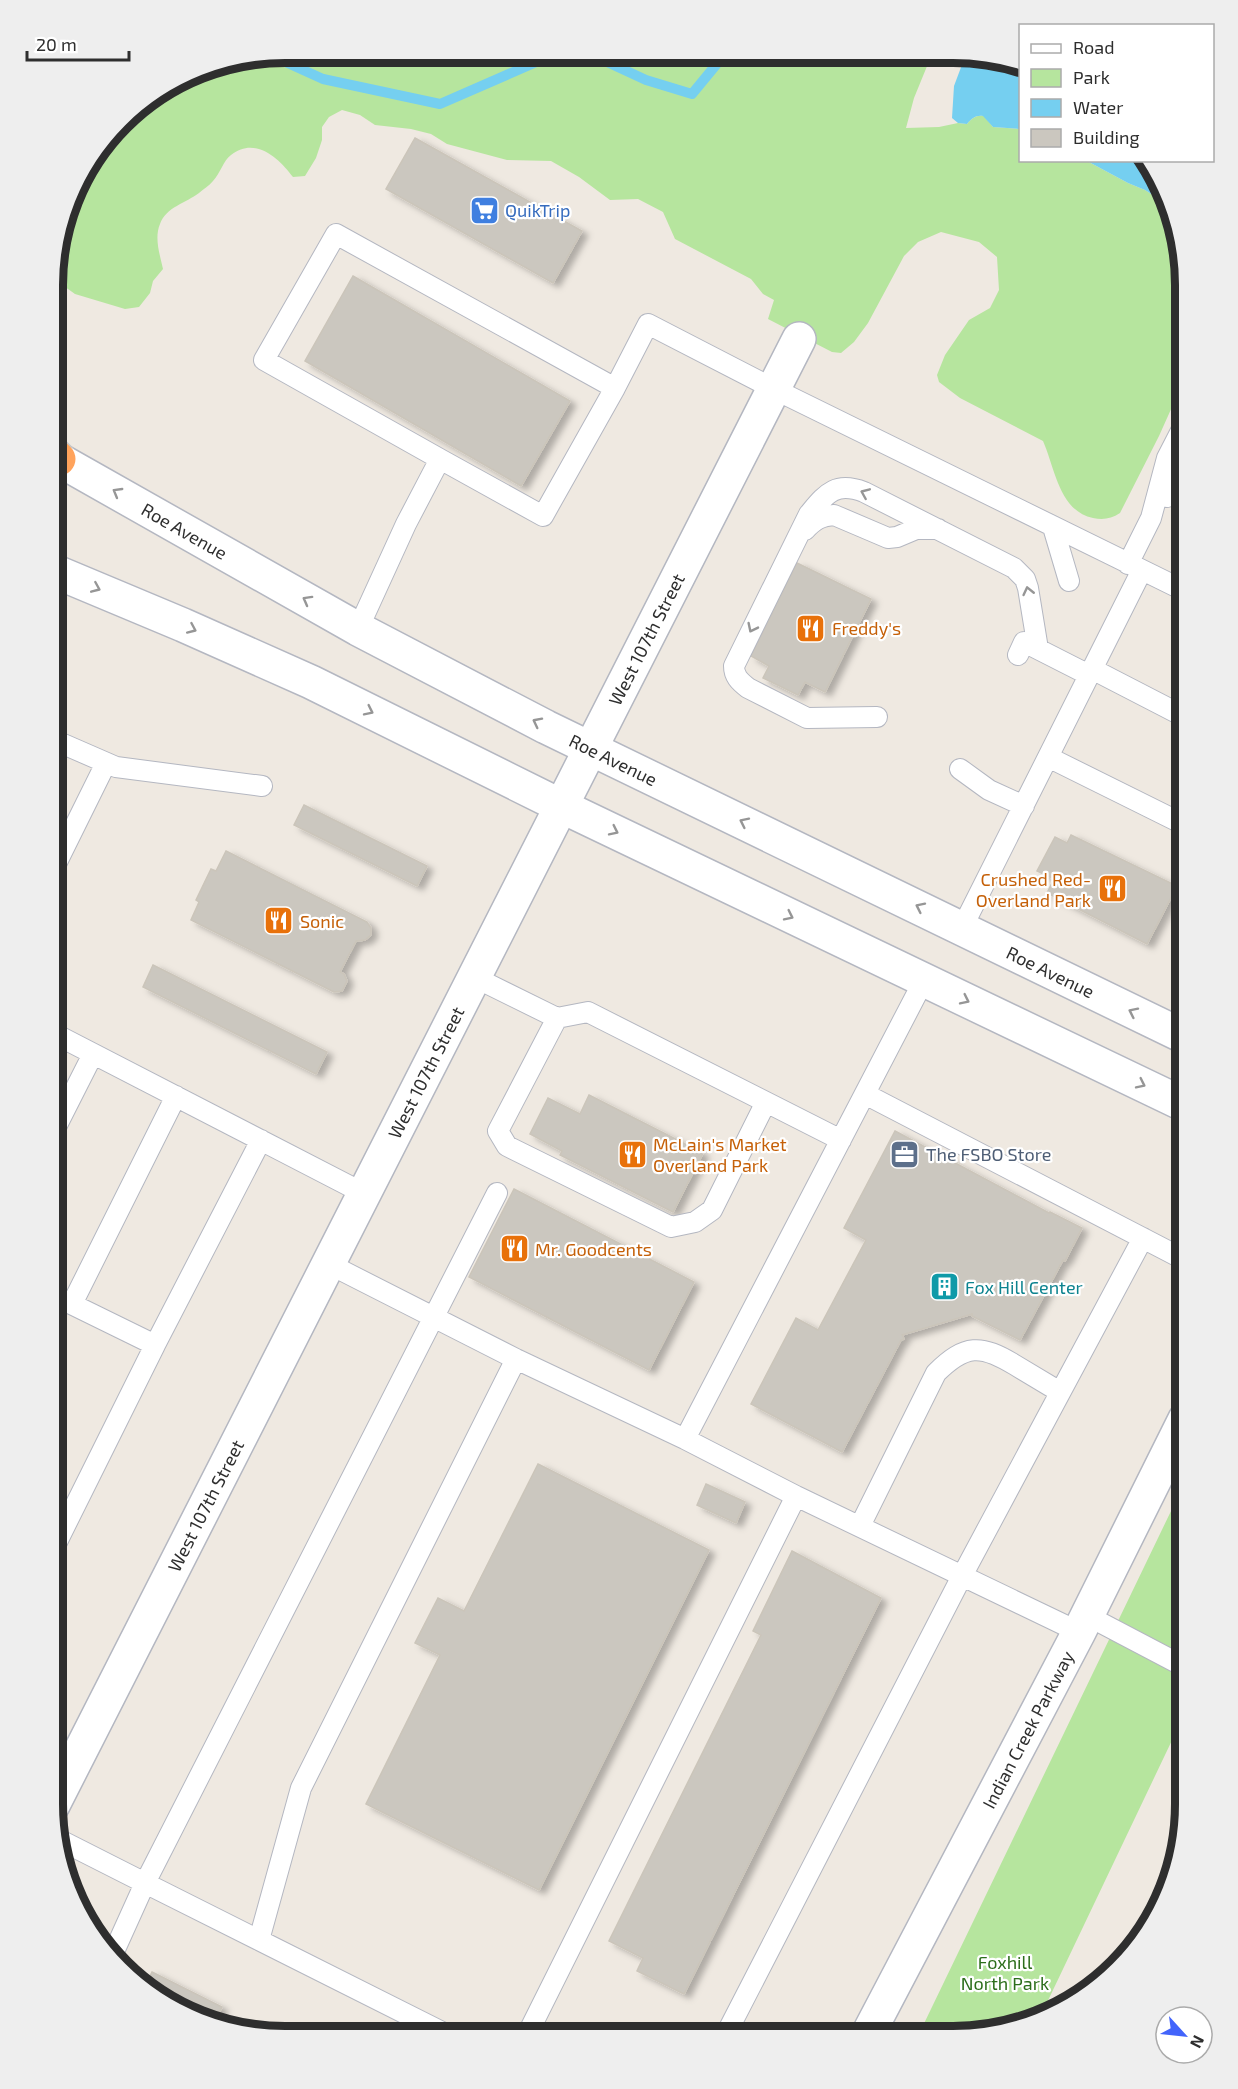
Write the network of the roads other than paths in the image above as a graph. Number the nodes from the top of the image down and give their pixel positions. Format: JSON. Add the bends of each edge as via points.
{"nodes":[{"id":1,"x":799,"y":339,"type":"dead end"},
{"id":2,"x":615,"y":388,"type":"junction"},
{"id":3,"x":774,"y":389,"type":"junction"},
{"id":4,"x":1175,"y":442,"type":"edge"},
{"id":5,"x":440,"y":459,"type":"junction"},
{"id":6,"x":63,"y":461,"type":"edge"},
{"id":7,"x":1175,"y":480,"type":"edge"},
{"id":8,"x":1150,"y":519,"type":"junction"},
{"id":9,"x":1053,"y":527,"type":"junction"},
{"id":10,"x":938,"y":529,"type":"junction"},
{"id":11,"x":797,"y":538,"type":"junction"},
{"id":12,"x":1135,"y":567,"type":"junction"},
{"id":13,"x":63,"y":575,"type":"edge"},
{"id":14,"x":1069,"y":581,"type":"dead end"},
{"id":15,"x":1175,"y":586,"type":"edge"},
{"id":16,"x":358,"y":629,"type":"junction"},
{"id":17,"x":1038,"y":649,"type":"junction"},
{"id":18,"x":1018,"y":654,"type":"dead end"},
{"id":19,"x":1091,"y":672,"type":"junction"},
{"id":20,"x":1175,"y":712,"type":"edge"},
{"id":21,"x":877,"y":717,"type":"dead end"},
{"id":22,"x":63,"y":744,"type":"edge"},
{"id":23,"x":590,"y":747,"type":"junction"},
{"id":24,"x":1048,"y":757,"type":"junction"},
{"id":25,"x":106,"y":763,"type":"junction"},
{"id":26,"x":960,"y":769,"type":"dead end"},
{"id":27,"x":261,"y":786,"type":"dead end"},
{"id":28,"x":561,"y":806,"type":"junction"},
{"id":29,"x":1024,"y":806,"type":"junction"},
{"id":30,"x":1175,"y":820,"type":"edge"},
{"id":31,"x":63,"y":850,"type":"edge"},
{"id":32,"x":962,"y":928,"type":"junction"},
{"id":33,"x":474,"y":977,"type":"junction"},
{"id":34,"x":924,"y":980,"type":"junction"},
{"id":35,"x":557,"y":1018,"type":"junction"},
{"id":36,"x":1175,"y":1032,"type":"edge"},
{"id":37,"x":63,"y":1038,"type":"edge"},
{"id":38,"x":93,"y":1054,"type":"junction"},
{"id":39,"x":865,"y":1094,"type":"junction"},
{"id":40,"x":176,"y":1096,"type":"junction"},
{"id":41,"x":1175,"y":1101,"type":"edge"},
{"id":42,"x":766,"y":1102,"type":"junction"},
{"id":43,"x":63,"y":1113,"type":"edge"},
{"id":44,"x":261,"y":1140,"type":"junction"},
{"id":45,"x":841,"y":1140,"type":"junction"},
{"id":46,"x":497,"y":1193,"type":"dead end"},
{"id":47,"x":365,"y":1194,"type":"junction"},
{"id":48,"x":1143,"y":1238,"type":"junction"},
{"id":49,"x":1175,"y":1255,"type":"edge"},
{"id":50,"x":329,"y":1264,"type":"junction"},
{"id":51,"x":63,"y":1300,"type":"edge"},
{"id":52,"x":72,"y":1304,"type":"junction"},
{"id":53,"x":435,"y":1317,"type":"junction"},
{"id":54,"x":155,"y":1346,"type":"junction"},
{"id":55,"x":516,"y":1359,"type":"junction"},
{"id":56,"x":1060,"y":1392,"type":"junction"},
{"id":57,"x":685,"y":1439,"type":"junction"},
{"id":58,"x":1175,"y":1439,"type":"edge"},
{"id":59,"x":796,"y":1496,"type":"junction"},
{"id":60,"x":63,"y":1524,"type":"edge"},
{"id":61,"x":860,"y":1526,"type":"junction"},
{"id":62,"x":962,"y":1576,"type":"junction"},
{"id":63,"x":1083,"y":1623,"type":"junction"},
{"id":64,"x":1175,"y":1663,"type":"edge"},
{"id":65,"x":63,"y":1762,"type":"edge"},
{"id":66,"x":66,"y":1843,"type":"edge"},
{"id":67,"x":145,"y":1883,"type":"junction"},
{"id":68,"x":259,"y":1940,"type":"junction"},
{"id":69,"x":116,"y":1947,"type":"edge"},
{"id":70,"x":430,"y":2026,"type":"edge"},
{"id":71,"x":532,"y":2026,"type":"edge"},
{"id":72,"x":730,"y":2026,"type":"edge"},
{"id":73,"x":872,"y":2026,"type":"edge"}],
"edges":[{"from":1,"to":3,"type":"main road","name":"West 107th Street"},
{"from":2,"to":3,"type":"lane","via":[[648,324]]},
{"from":2,"to":5,"type":"lane","via":[[543,516]]},
{"from":2,"to":5,"type":"lane","via":[[336,234],[264,360]]},
{"from":3,"to":9,"type":"lane"},
{"from":3,"to":23,"type":"main road","name":"West 107th Street"},
{"from":4,"to":8,"type":"lane"},
{"from":5,"to":16,"type":"lane"},
{"from":16,"to":6,"type":"main road","name":"Roe Avenue","one_way":true},
{"from":7,"to":8,"type":"lane","via":[[1161,510]]},
{"from":8,"to":12,"type":"lane"},
{"from":9,"to":12,"type":"lane"},
{"from":9,"to":14,"type":"lane"},
{"from":10,"to":11,"type":"lane","via":[[916,529],[888,538],[834,515],[813,521]]},
{"from":10,"to":11,"type":"lane","one_way":true,"via":[[864,492],[843,488],[823,496],[808,514]]},
{"from":17,"to":10,"type":"lane","one_way":true,"via":[[1025,579],[1014,568]]},
{"from":11,"to":21,"type":"lane","one_way":true,"via":[[734,673],[748,688],[807,718]]},
{"from":12,"to":15,"type":"lane"},
{"from":12,"to":19,"type":"lane"},
{"from":13,"to":28,"type":"main road","one_way":true,"via":[[311,682]]},
{"from":23,"to":16,"type":"main road","name":"Roe Avenue","one_way":true},
{"from":17,"to":18,"type":"lane","via":[[1024,642]]},
{"from":17,"to":19,"type":"lane"},
{"from":19,"to":20,"type":"lane"},
{"from":19,"to":24,"type":"lane"},
{"from":22,"to":25,"type":"lane"},
{"from":23,"to":28,"type":"main road","name":"West 107th Street"},
{"from":32,"to":23,"type":"main road","name":"Roe Avenue","one_way":true},
{"from":24,"to":29,"type":"lane"},
{"from":24,"to":30,"type":"lane"},
{"from":25,"to":27,"type":"lane"},
{"from":25,"to":31,"type":"lane"},
{"from":26,"to":29,"type":"lane","via":[[989,790]]},
{"from":28,"to":33,"type":"main road","name":"West 107th Street"},
{"from":28,"to":34,"type":"main road","one_way":true},
{"from":29,"to":32,"type":"lane"},
{"from":36,"to":32,"type":"main road","name":"Roe Avenue","one_way":true},
{"from":33,"to":35,"type":"lane"},
{"from":33,"to":47,"type":"main road","name":"West 107th Street"},
{"from":34,"to":39,"type":"lane"},
{"from":34,"to":41,"type":"main road","one_way":true},
{"from":35,"to":42,"type":"lane","via":[[588,1012]]},
{"from":35,"to":42,"type":"lane","via":[[498,1131],[507,1146],[671,1227],[695,1222],[712,1210]]},
{"from":37,"to":38,"type":"lane"},
{"from":38,"to":40,"type":"lane"},
{"from":38,"to":43,"type":"lane"},
{"from":39,"to":45,"type":"lane"},
{"from":39,"to":48,"type":"lane"},
{"from":40,"to":44,"type":"lane"},
{"from":40,"to":52,"type":"lane"},
{"from":42,"to":45,"type":"lane"},
{"from":44,"to":47,"type":"lane"},
{"from":44,"to":54,"type":"lane"},
{"from":45,"to":57,"type":"lane"},
{"from":46,"to":53,"type":"lane"},
{"from":47,"to":50,"type":"main road","name":"West 107th Street"},
{"from":48,"to":49,"type":"lane"},
{"from":48,"to":56,"type":"lane"},
{"from":50,"to":53,"type":"lane"},
{"from":50,"to":65,"type":"main road","name":"West 107th Street"},
{"from":51,"to":52,"type":"lane"},
{"from":52,"to":54,"type":"lane"},
{"from":53,"to":55,"type":"lane"},
{"from":53,"to":67,"type":"lane"},
{"from":54,"to":60,"type":"lane"},
{"from":55,"to":57,"type":"lane"},
{"from":55,"to":68,"type":"lane","via":[[302,1788]]},
{"from":56,"to":61,"type":"lane","via":[[984,1349],[965,1351],[950,1360],[936,1373]]},
{"from":56,"to":62,"type":"lane"},
{"from":57,"to":59,"type":"lane"},
{"from":58,"to":63,"type":"main road","name":"Indian Creek Parkway"},
{"from":59,"to":61,"type":"lane"},
{"from":59,"to":71,"type":"lane"},
{"from":61,"to":62,"type":"lane"},
{"from":62,"to":63,"type":"lane"},
{"from":62,"to":72,"type":"lane"},
{"from":63,"to":64,"type":"lane"},
{"from":63,"to":73,"type":"main road","name":"Indian Creek Parkway"},
{"from":66,"to":67,"type":"lane"},
{"from":67,"to":68,"type":"lane"},
{"from":67,"to":69,"type":"lane"},
{"from":68,"to":70,"type":"lane"}]}
